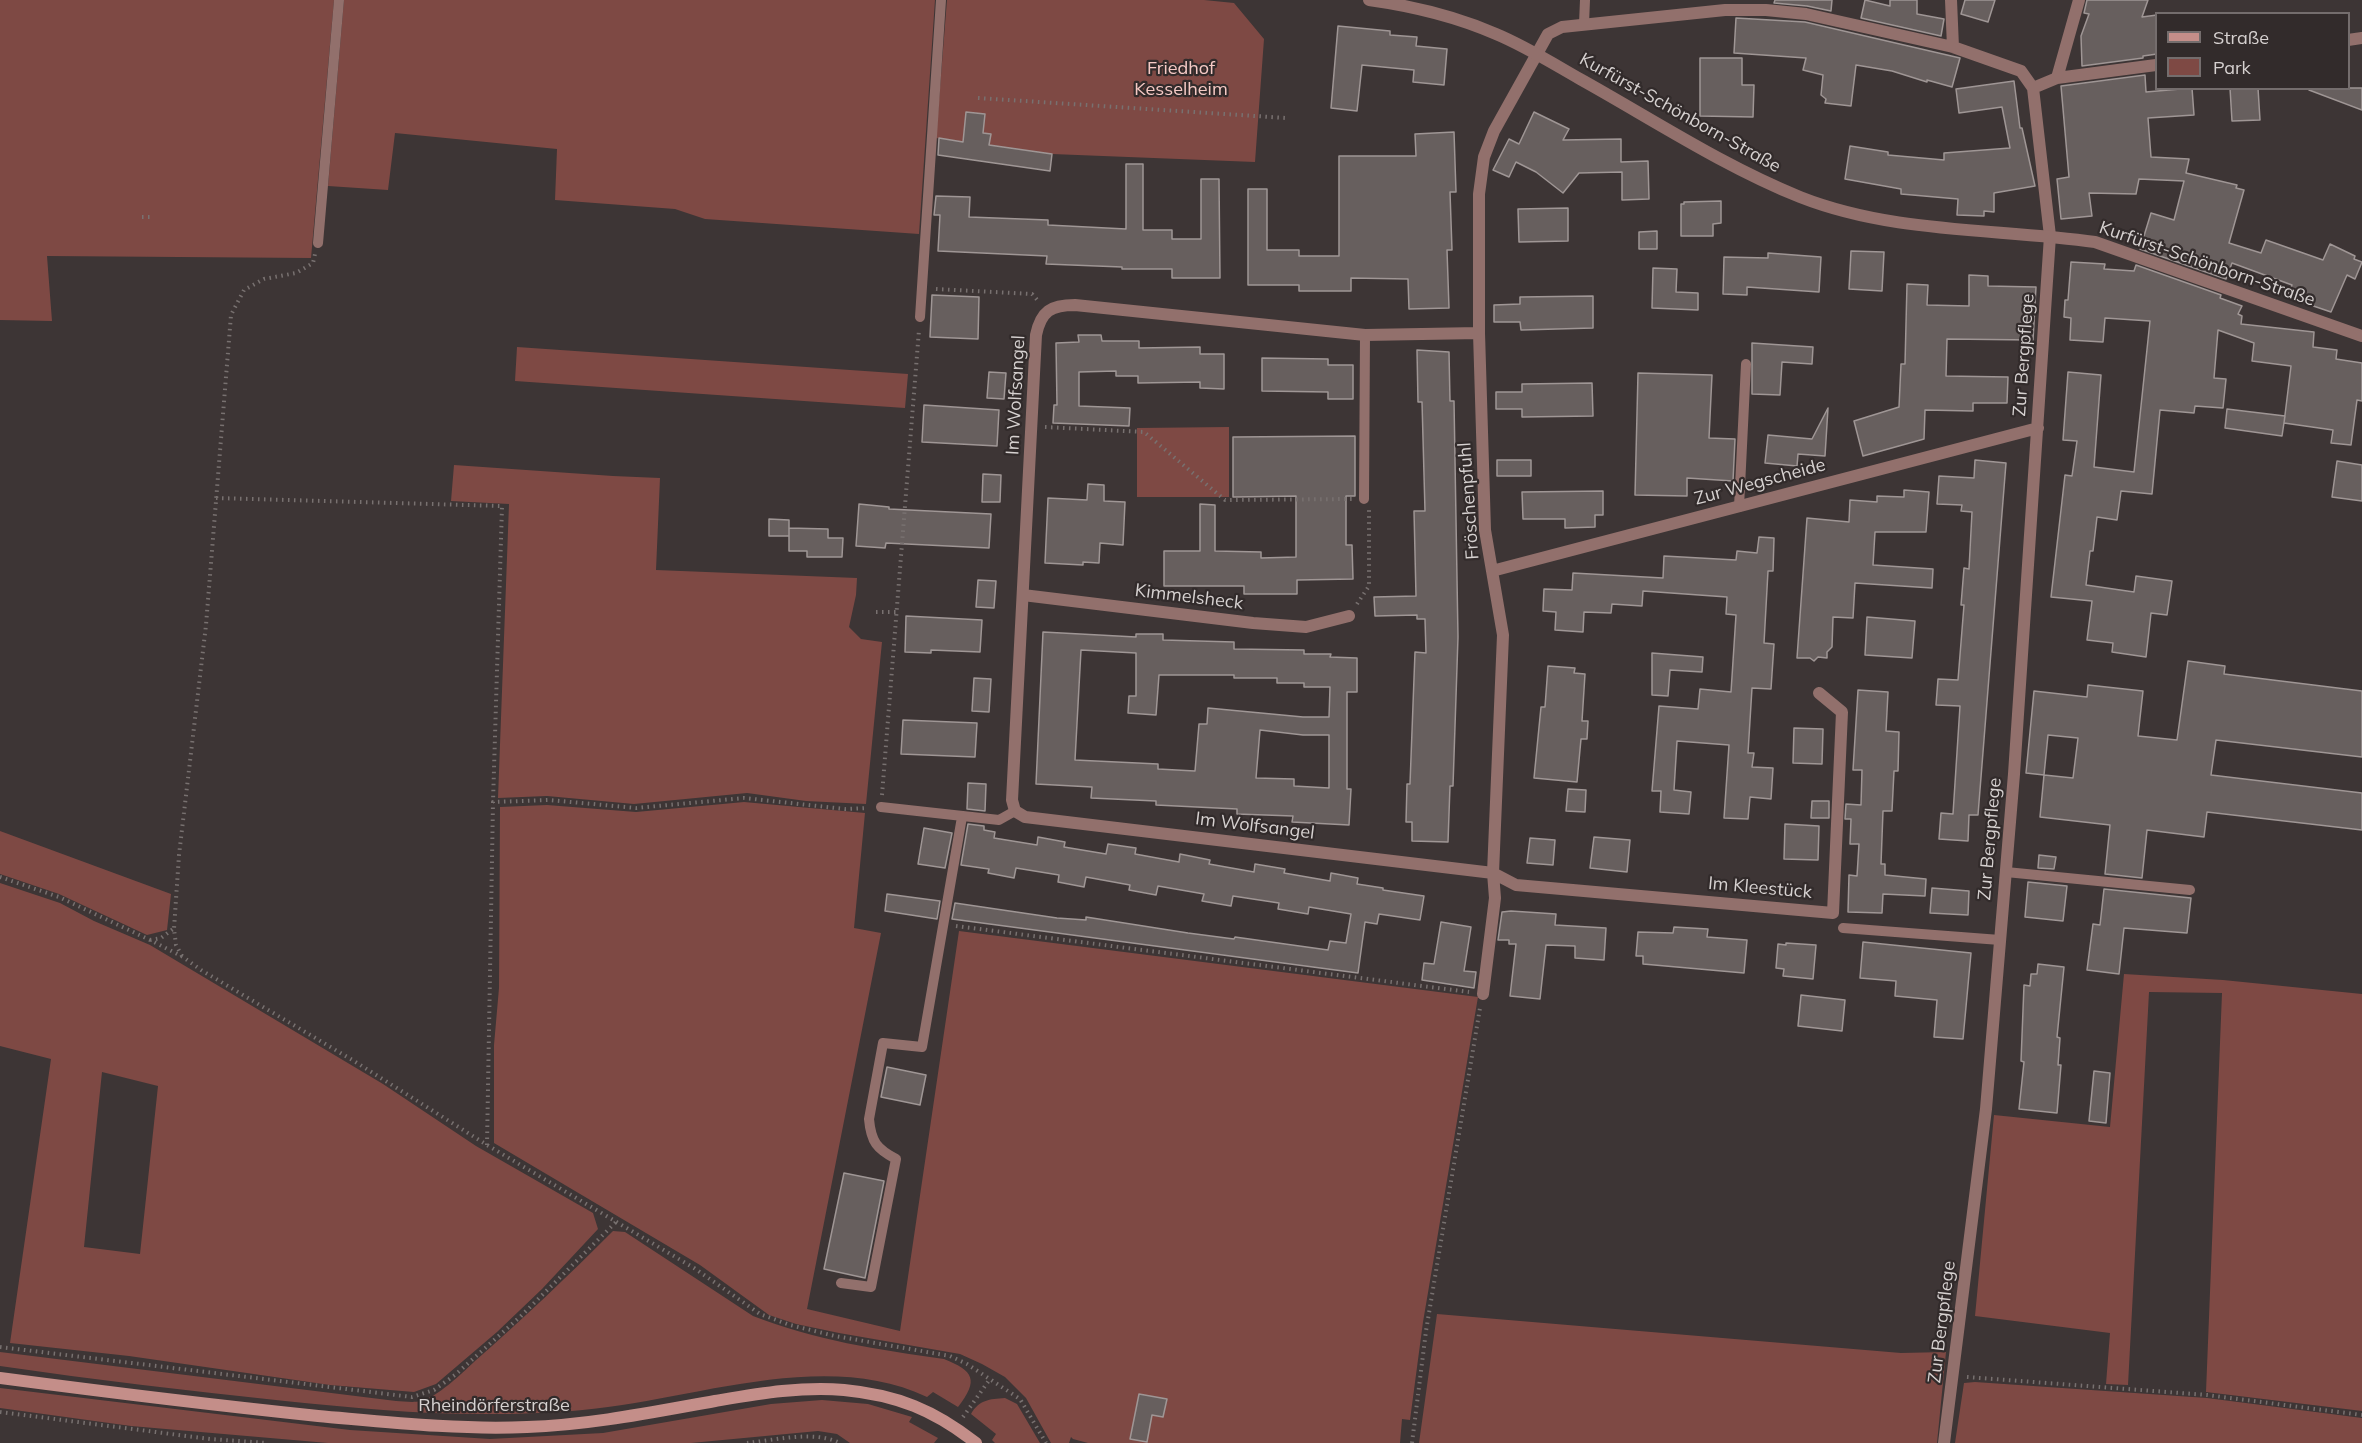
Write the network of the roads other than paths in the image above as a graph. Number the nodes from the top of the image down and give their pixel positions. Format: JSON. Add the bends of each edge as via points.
{"nodes":[{"id":1,"x":339,"y":0,"type":"edge"},
{"id":2,"x":941,"y":0,"type":"edge"},
{"id":3,"x":1369,"y":0,"type":"edge"},
{"id":4,"x":1586,"y":0,"type":"edge"},
{"id":5,"x":1951,"y":0,"type":"edge"},
{"id":6,"x":2079,"y":0,"type":"edge"},
{"id":7,"x":1767,"y":5,"type":"edge"},
{"id":8,"x":1584,"y":24,"type":"junction"},
{"id":9,"x":1953,"y":47,"type":"junction"},
{"id":10,"x":1536,"y":54,"type":"junction"},
{"id":11,"x":2155,"y":65,"type":"edge"},
{"id":12,"x":2057,"y":78,"type":"junction"},
{"id":13,"x":2033,"y":88,"type":"junction"},
{"id":14,"x":2050,"y":236,"type":"junction"},
{"id":15,"x":318,"y":243,"type":"road end"},
{"id":16,"x":920,"y":317,"type":"road end"},
{"id":17,"x":1479,"y":333,"type":"junction"},
{"id":18,"x":1365,"y":335,"type":"junction"},
{"id":19,"x":2362,"y":336,"type":"edge"},
{"id":20,"x":1746,"y":364,"type":"dead end"},
{"id":21,"x":2038,"y":428,"type":"junction"},
{"id":22,"x":1364,"y":499,"type":"road end"},
{"id":23,"x":1739,"y":507,"type":"junction"},
{"id":24,"x":1492,"y":571,"type":"junction"},
{"id":25,"x":1023,"y":594,"type":"junction"},
{"id":26,"x":1349,"y":616,"type":"road end"},
{"id":27,"x":1819,"y":693,"type":"dead end"},
{"id":28,"x":881,"y":807,"type":"road end"},
{"id":29,"x":1015,"y":811,"type":"junction"},
{"id":30,"x":962,"y":817,"type":"junction"},
{"id":31,"x":2006,"y":872,"type":"junction"},
{"id":32,"x":1493,"y":873,"type":"junction"},
{"id":33,"x":2190,"y":890,"type":"dead end"},
{"id":34,"x":1843,"y":927,"type":"dead end"},
{"id":35,"x":2000,"y":940,"type":"junction"},
{"id":36,"x":1483,"y":994,"type":"road end"},
{"id":37,"x":842,"y":1283,"type":"dead end"},
{"id":38,"x":0,"y":1378,"type":"edge"},
{"id":39,"x":976,"y":1443,"type":"edge"},
{"id":40,"x":1944,"y":1443,"type":"edge"}],
"edges":[{"from":1,"to":15,"type":"lane"},
{"from":2,"to":16,"type":"lane"},
{"from":3,"to":10,"type":"street","name":"Kurfürst-Schönborn-Straße","via":[[1447,16]]},
{"from":4,"to":8,"type":"lane"},
{"from":5,"to":9,"type":"street"},
{"from":6,"to":12,"type":"street"},
{"from":7,"to":8,"type":"street","name":"Fröschenpfuhl"},
{"from":7,"to":9,"type":"street","name":"Fröschenpfuhl"},
{"from":8,"to":10,"type":"street","name":"Fröschenpfuhl","via":[[1548,34]]},
{"from":9,"to":13,"type":"street","name":"Fröschenpfuhl","via":[[2021,71]]},
{"from":10,"to":14,"type":"street","name":"Kurfürst-Schönborn-Straße","via":[[1748,174],[1802,198],[1914,226]]},
{"from":10,"to":17,"type":"street","name":"Fröschenpfuhl","via":[[1494,130],[1484,157],[1479,194]]},
{"from":11,"to":12,"type":"street"},
{"from":12,"to":13,"type":"street"},
{"from":13,"to":14,"type":"street","name":"Zur Bergpflege"},
{"from":14,"to":19,"type":"street","name":"Kurfürst-Schönborn-Straße","via":[[2095,242]]},
{"from":14,"to":21,"type":"street","name":"Zur Bergpflege"},
{"from":17,"to":18,"type":"street"},
{"from":17,"to":24,"type":"street","name":"Fröschenpfuhl","via":[[1485,530]]},
{"from":18,"to":22,"type":"lane"},
{"from":18,"to":25,"type":"street","name":"Im Wolfsangel","via":[[1074,305],[1059,305],[1047,312],[1036,335]]},
{"from":20,"to":23,"type":"lane"},
{"from":21,"to":23,"type":"street","name":"Zur Wegscheide"},
{"from":21,"to":31,"type":"street","name":"Zur Bergpflege"},
{"from":23,"to":24,"type":"street","name":"Zur Wegscheide"},
{"from":24,"to":32,"type":"street","name":"Fröschenpfuhl","via":[[1503,635]]},
{"from":25,"to":26,"type":"street","name":"Kimmelsheck","via":[[1274,625],[1306,627]]},
{"from":25,"to":29,"type":"street","name":"Im Wolfsangel","via":[[1012,800]]},
{"from":27,"to":32,"type":"street","name":"Im Kleestück","via":[[1842,712],[1833,913],[1516,885]]},
{"from":28,"to":30,"type":"lane"},
{"from":29,"to":30,"type":"lane","via":[[999,820]]},
{"from":29,"to":32,"type":"street","name":"Im Wolfsangel","via":[[1024,817]]},
{"from":30,"to":37,"type":"lane","via":[[922,1047],[883,1043],[870,1129],[879,1150],[896,1159],[871,1287]]},
{"from":31,"to":33,"type":"lane"},
{"from":31,"to":35,"type":"street","name":"Zur Bergpflege"},
{"from":32,"to":36,"type":"street","name":"Fröschenpfuhl","via":[[1494,898]]},
{"from":34,"to":35,"type":"lane"},
{"from":35,"to":40,"type":"street","name":"Zur Bergpflege","via":[[1986,1109]]},
{"from":38,"to":39,"type":"main road","name":"Rheindörferstraße","via":[[221,1406],[462,1428],[596,1422],[743,1397],[842,1389],[920,1407]]}]}
